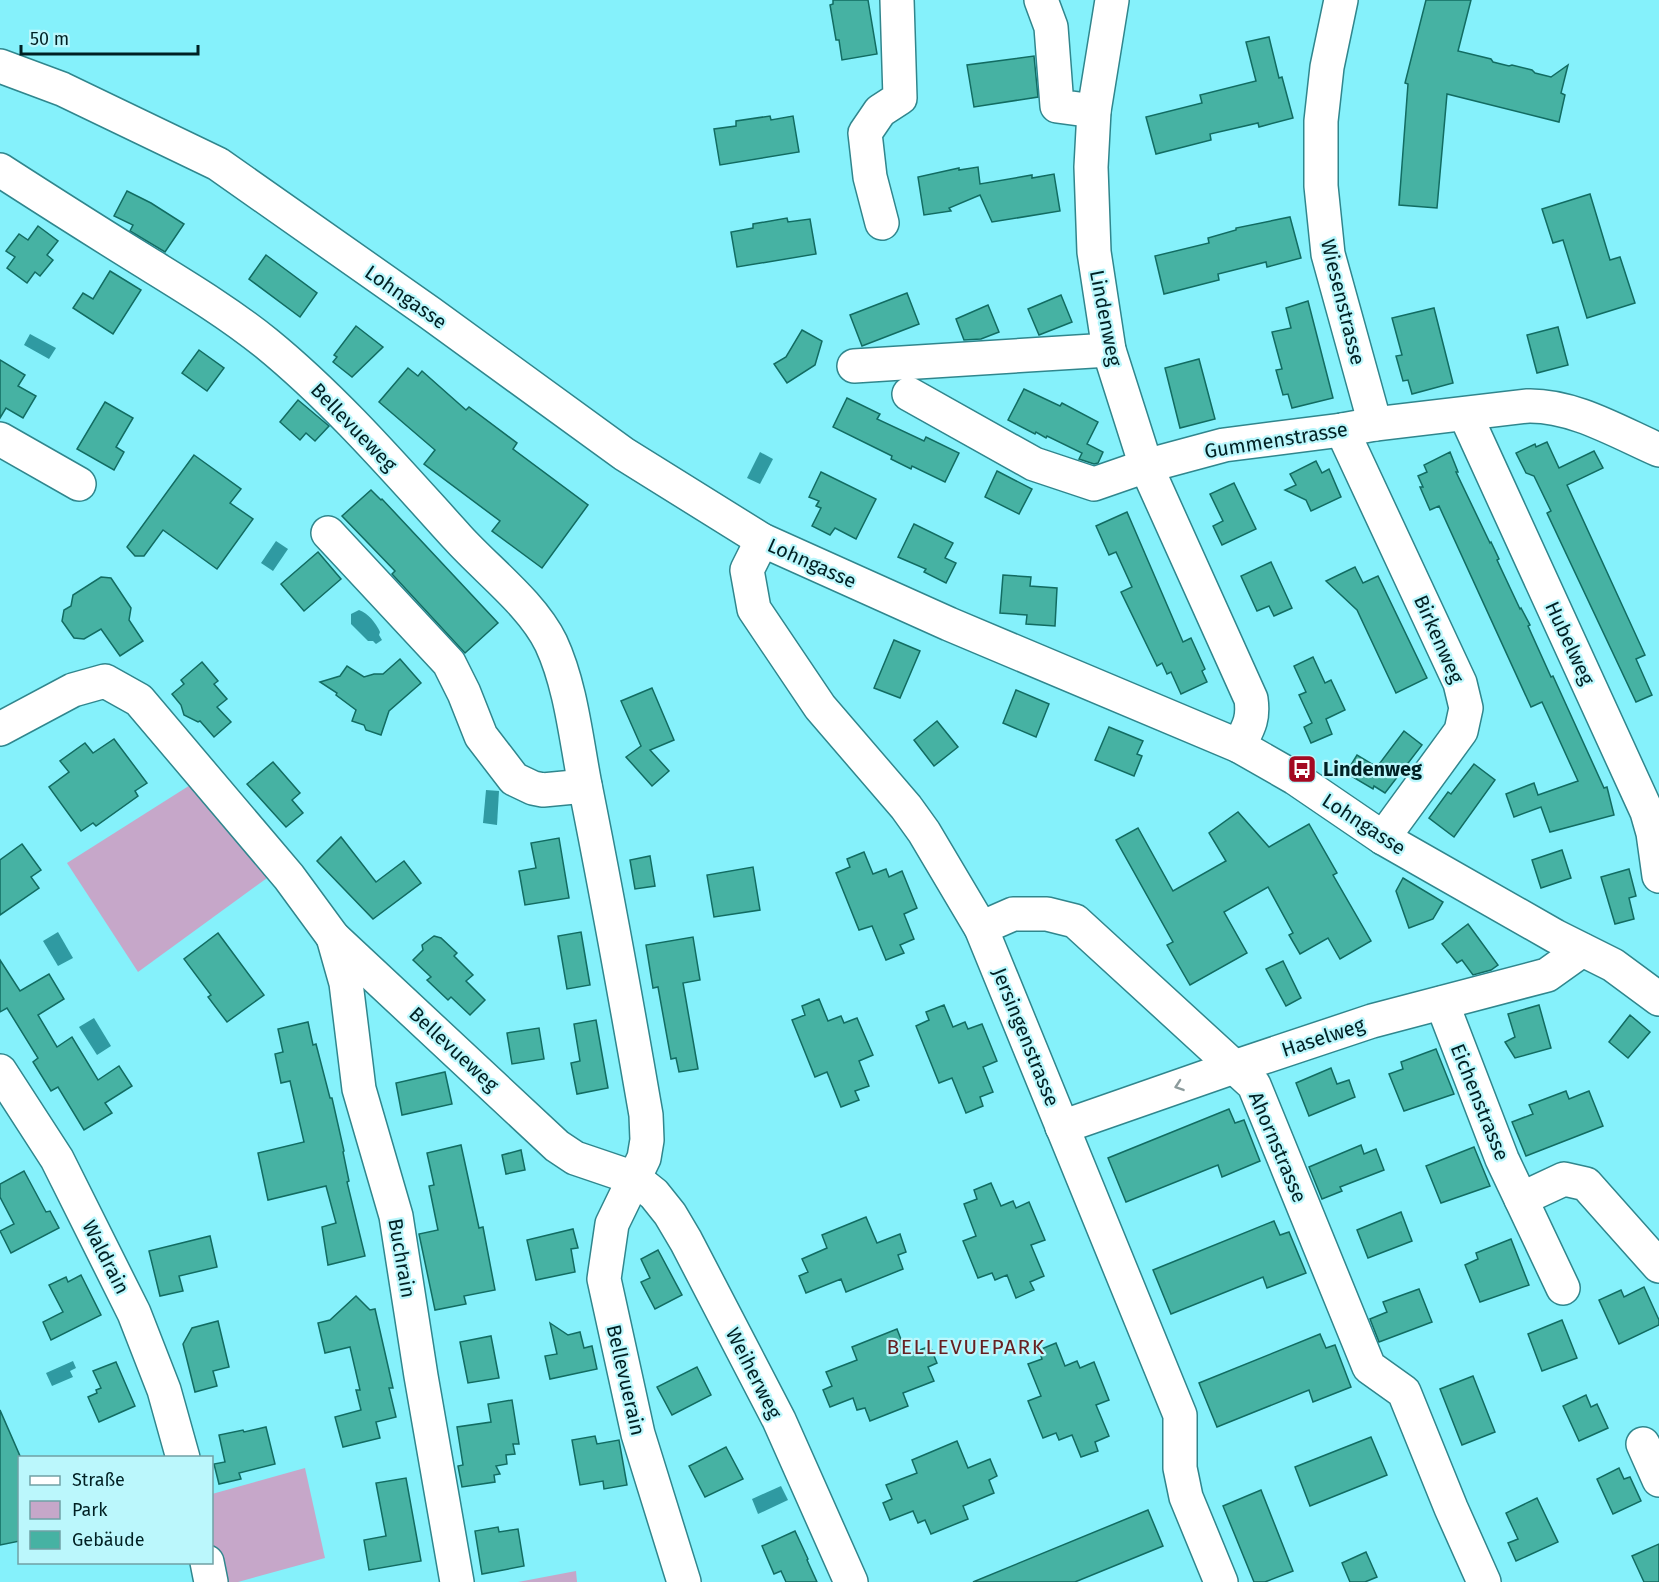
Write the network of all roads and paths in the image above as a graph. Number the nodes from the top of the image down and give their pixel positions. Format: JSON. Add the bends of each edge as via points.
{"nodes":[{"id":1,"x":897,"y":0,"type":"edge"},
{"id":2,"x":1041,"y":0,"type":"edge"},
{"id":3,"x":1112,"y":0,"type":"edge"},
{"id":4,"x":1341,"y":0,"type":"edge"},
{"id":5,"x":0,"y":66,"type":"edge"},
{"id":6,"x":1094,"y":111,"type":"junction"},
{"id":7,"x":0,"y":170,"type":"edge"},
{"id":8,"x":882,"y":223,"type":"dead end"},
{"id":9,"x":1109,"y":350,"type":"junction"},
{"id":10,"x":854,"y":366,"type":"dead end"},
{"id":11,"x":909,"y":394,"type":"dead end"},
{"id":12,"x":1465,"y":414,"type":"junction"},
{"id":13,"x":1375,"y":424,"type":"junction"},
{"id":14,"x":1342,"y":430,"type":"junction"},
{"id":15,"x":0,"y":439,"type":"edge"},
{"id":16,"x":1659,"y":450,"type":"edge"},
{"id":17,"x":1146,"y":466,"type":"junction"},
{"id":18,"x":79,"y":484,"type":"dead end"},
{"id":19,"x":328,"y":533,"type":"dead end"},
{"id":20,"x":762,"y":540,"type":"junction"},
{"id":21,"x":0,"y":729,"type":"edge"},
{"id":22,"x":1239,"y":746,"type":"junction"},
{"id":23,"x":585,"y":786,"type":"junction"},
{"id":24,"x":1383,"y":838,"type":"junction"},
{"id":25,"x":1659,"y":876,"type":"edge"},
{"id":26,"x":981,"y":928,"type":"junction"},
{"id":27,"x":333,"y":937,"type":"junction"},
{"id":28,"x":1582,"y":950,"type":"junction"},
{"id":29,"x":1656,"y":990,"type":"edge"},
{"id":30,"x":1442,"y":1003,"type":"junction"},
{"id":31,"x":1234,"y":1067,"type":"junction"},
{"id":32,"x":0,"y":1071,"type":"edge"},
{"id":33,"x":1062,"y":1127,"type":"junction"},
{"id":34,"x":634,"y":1178,"type":"junction"},
{"id":35,"x":1521,"y":1199,"type":"junction"},
{"id":36,"x":1659,"y":1266,"type":"edge"},
{"id":37,"x":1563,"y":1288,"type":"dead end"},
{"id":38,"x":1643,"y":1444,"type":"dead end"},
{"id":39,"x":182,"y":1456,"type":"edge"},
{"id":40,"x":1659,"y":1480,"type":"edge"},
{"id":41,"x":207,"y":1564,"type":"edge"},
{"id":42,"x":211,"y":1582,"type":"edge"},
{"id":43,"x":457,"y":1582,"type":"edge"},
{"id":44,"x":684,"y":1582,"type":"edge"},
{"id":45,"x":851,"y":1582,"type":"edge"},
{"id":46,"x":1221,"y":1582,"type":"edge"},
{"id":47,"x":1484,"y":1582,"type":"edge"}],
"edges":[{"from":1,"to":8,"type":"street","via":[[900,98],[880,111],[864,134]]},
{"from":2,"to":6,"type":"street","via":[[1051,27],[1058,106]]},
{"from":3,"to":6,"type":"street","name":"Lindenweg"},
{"from":4,"to":13,"type":"street","name":"Wiesenstrasse","via":[[1321,121],[1321,186],[1328,254]]},
{"from":5,"to":20,"type":"street","name":"Lohngasse","via":[[62,89],[218,164],[624,454]]},
{"from":6,"to":9,"type":"street","name":"Lindenweg","via":[[1094,252]]},
{"from":7,"to":23,"type":"street","name":"Bellevueweg","via":[[231,317],[265,342],[352,422],[540,625],[560,669]]},
{"from":9,"to":10,"type":"street"},
{"from":9,"to":17,"type":"street","name":"Lindenweg"},
{"from":11,"to":17,"type":"street","name":"Gummenstrasse","via":[[1034,464],[1094,484]]},
{"from":12,"to":13,"type":"street","name":"Gummenstrasse"},
{"from":12,"to":16,"type":"street","name":"Gummenstrasse","via":[[1543,406],[1570,412]]},
{"from":12,"to":25,"type":"street","name":"Hubelweg","via":[[1647,812]]},
{"from":13,"to":14,"type":"street","name":"Gummenstrasse"},
{"from":14,"to":17,"type":"street","name":"Gummenstrasse","via":[[1224,445]]},
{"from":14,"to":24,"type":"street","name":"Birkenweg","via":[[1460,683],[1466,708],[1461,731]]},
{"from":15,"to":18,"type":"street"},
{"from":17,"to":22,"type":"street","name":"Lindenweg","via":[[1251,699],[1252,721]]},
{"from":19,"to":23,"type":"street","via":[[449,663],[481,736],[514,779],[543,790]]},
{"from":20,"to":22,"type":"street","name":"Lohngasse"},
{"from":20,"to":26,"type":"street","name":"Jersingenstrasse","via":[[747,570],[754,609],[820,706],[924,832]]},
{"from":21,"to":27,"type":"street","name":"Bellevueweg","via":[[72,690],[105,681],[139,700],[289,877]]},
{"from":22,"to":24,"type":"street","name":"Lohngasse","via":[[1295,778]]},
{"from":23,"to":34,"type":"street","name":"Bellevueweg","via":[[646,1115],[644,1158]]},
{"from":24,"to":28,"type":"street","name":"Lohngasse"},
{"from":26,"to":31,"type":"street","name":"Ahornstrasse","via":[[1013,914],[1047,914],[1075,921]]},
{"from":26,"to":33,"type":"street","name":"Jersingenstrasse"},
{"from":27,"to":34,"type":"street","name":"Bellevueweg","via":[[557,1146],[575,1158]]},
{"from":27,"to":43,"type":"street","name":"Buchrain","via":[[346,983],[359,1089],[396,1216]]},
{"from":28,"to":29,"type":"street","name":"Lohngasse"},
{"from":28,"to":30,"type":"street","name":"Haselweg","via":[[1547,975]]},
{"from":30,"to":31,"type":"street","name":"Haselweg"},
{"from":30,"to":35,"type":"street","name":"Eichenstrasse"},
{"from":31,"to":33,"type":"street","name":"Haselweg","one_way":true},
{"from":31,"to":47,"type":"street","name":"Ahornstrasse","via":[[1254,1085],[1369,1367],[1404,1392]]},
{"from":32,"to":39,"type":"street","name":"Waldrain","via":[[57,1159],[134,1313],[164,1390]]},
{"from":33,"to":46,"type":"street","name":"Jersingenstrasse","via":[[1180,1415],[1180,1468],[1186,1497]]},
{"from":34,"to":44,"type":"street","name":"Bellevuerain","via":[[612,1224],[604,1280],[638,1434]]},
{"from":34,"to":45,"type":"street","name":"Weiherweg","via":[[654,1194],[686,1241],[779,1420]]},
{"from":35,"to":36,"type":"street","via":[[1564,1179],[1586,1184]]},
{"from":35,"to":37,"type":"street","name":"Eichenstrasse"},
{"from":38,"to":40,"type":"street"},
{"from":41,"to":42,"type":"street"}]}
